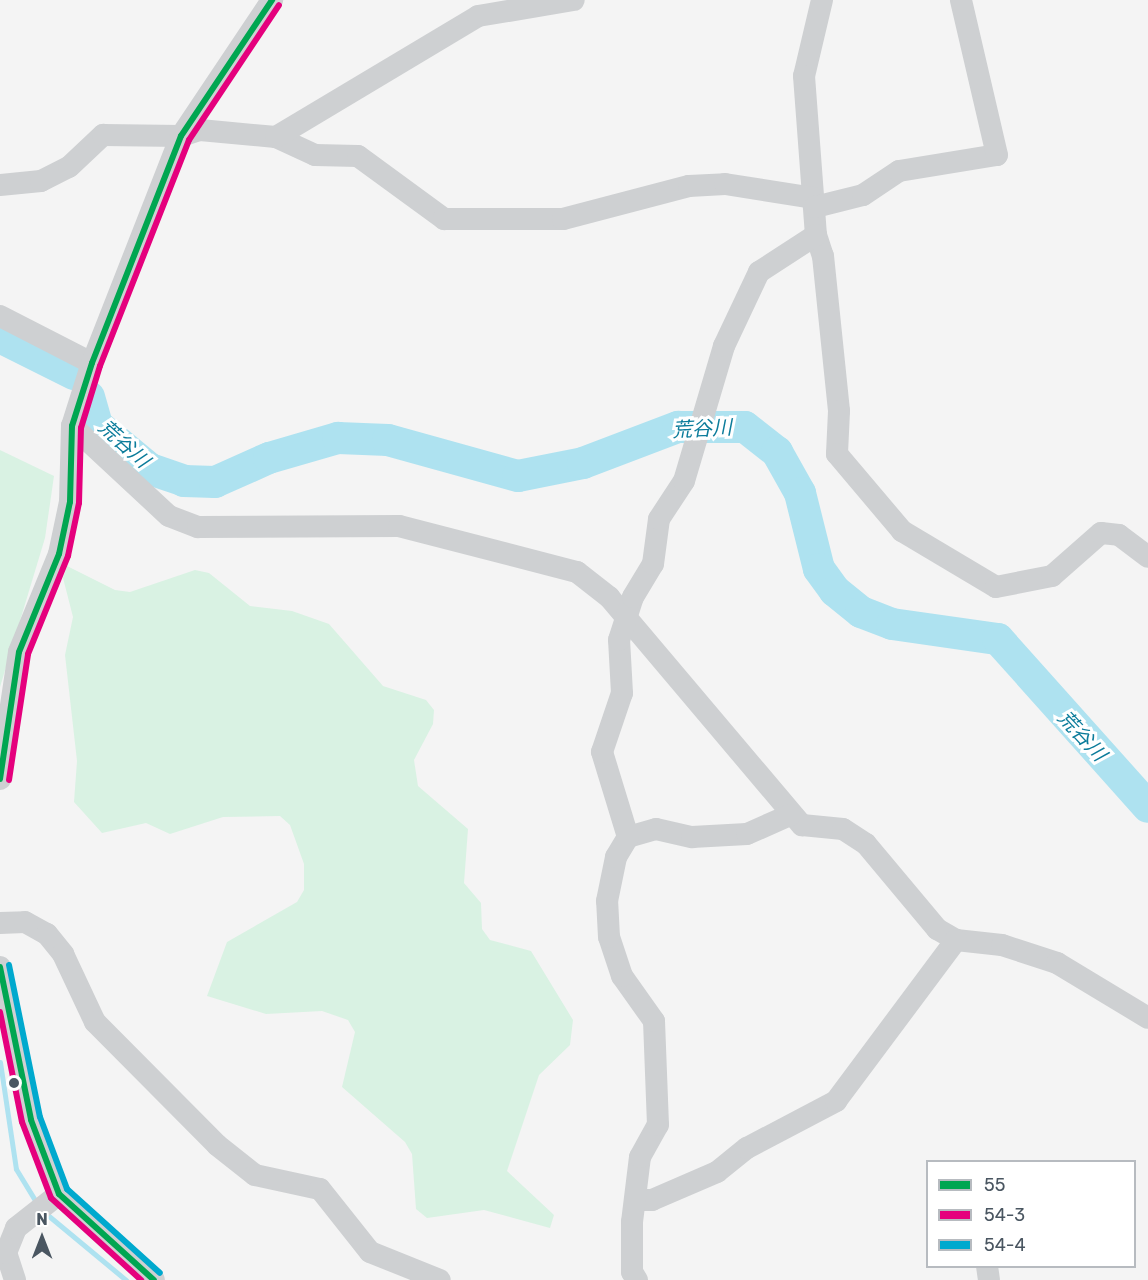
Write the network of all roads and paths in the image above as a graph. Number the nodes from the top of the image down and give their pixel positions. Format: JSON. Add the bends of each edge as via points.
{"nodes":[{"id":1,"x":272,"y":0,"type":"edge"},
{"id":2,"x":574,"y":0,"type":"edge"},
{"id":3,"x":822,"y":0,"type":"edge"},
{"id":4,"x":961,"y":0,"type":"edge"},
{"id":5,"x":181,"y":136,"type":"junction"},
{"id":6,"x":276,"y":137,"type":"junction"},
{"id":7,"x":0,"y":185,"type":"edge"},
{"id":8,"x":814,"y":202,"type":"junction"},
{"id":9,"x":816,"y":235,"type":"junction"},
{"id":10,"x":0,"y":316,"type":"edge"},
{"id":11,"x":92,"y":363,"type":"junction"},
{"id":12,"x":72,"y":426,"type":"junction"},
{"id":13,"x":1148,"y":557,"type":"edge"},
{"id":14,"x":625,"y":616,"type":"junction"},
{"id":15,"x":0,"y":779,"type":"edge"},
{"id":16,"x":790,"y":815,"type":"junction"},
{"id":17,"x":628,"y":837,"type":"junction"},
{"id":18,"x":0,"y":923,"type":"edge"},
{"id":19,"x":956,"y":940,"type":"junction"},
{"id":20,"x":0,"y":967,"type":"edge"},
{"id":21,"x":1148,"y":1018,"type":"edge"},
{"id":22,"x":56,"y":1197,"type":"junction"},
{"id":23,"x":636,"y":1200,"type":"junction"},
{"id":24,"x":15,"y":1280,"type":"edge"},
{"id":25,"x":154,"y":1280,"type":"edge"},
{"id":26,"x":440,"y":1280,"type":"edge"},
{"id":27,"x":637,"y":1280,"type":"edge"}],
"edges":[{"from":1,"to":5,"type":"street"},
{"from":2,"to":6,"type":"street","via":[[478,16]]},
{"from":3,"to":8,"type":"street","via":[[804,76]]},
{"from":4,"to":8,"type":"street","via":[[997,154],[899,171],[863,195]]},
{"from":5,"to":6,"type":"street","via":[[200,130]]},
{"from":5,"to":7,"type":"street","via":[[103,135],[69,167],[41,181]]},
{"from":5,"to":11,"type":"street"},
{"from":6,"to":8,"type":"street","via":[[315,155],[358,156],[444,219],[563,219],[689,186],[725,184]]},
{"from":8,"to":9,"type":"street"},
{"from":9,"to":13,"type":"street","via":[[823,255],[839,411],[837,454],[902,531],[996,587],[1052,576],[1101,533],[1119,536]]},
{"from":9,"to":14,"type":"street","via":[[759,272],[724,346],[684,481],[659,519],[653,564]]},
{"from":10,"to":11,"type":"street"},
{"from":11,"to":12,"type":"street"},
{"from":12,"to":14,"type":"street","via":[[170,516],[198,527],[399,526],[450,536],[577,572]]},
{"from":12,"to":15,"type":"street","via":[[67,512],[59,554],[20,652]]},
{"from":14,"to":16,"type":"street"},
{"from":14,"to":17,"type":"street","via":[[619,640],[622,693],[602,752]]},
{"from":16,"to":17,"type":"street","via":[[747,834],[692,837],[656,829]]},
{"from":16,"to":19,"type":"street","via":[[802,825],[843,829],[866,843],[937,929]]},
{"from":17,"to":23,"type":"street","via":[[616,857],[607,901],[609,937],[622,976],[654,1021],[658,1125],[640,1157]]},
{"from":18,"to":26,"type":"street","via":[[24,922],[46,934],[63,954],[95,1022],[217,1145],[255,1175],[320,1190],[370,1252]]},
{"from":19,"to":21,"type":"street","via":[[1002,945],[1058,963]]},
{"from":19,"to":23,"type":"street","via":[[836,1101],[747,1148],[717,1172],[652,1200]]},
{"from":20,"to":22,"type":"street","via":[[31,1120]]},
{"from":22,"to":24,"type":"street","via":[[16,1228],[6,1252]]},
{"from":22,"to":25,"type":"street"},
{"from":23,"to":27,"type":"street","via":[[632,1272]]}]}
